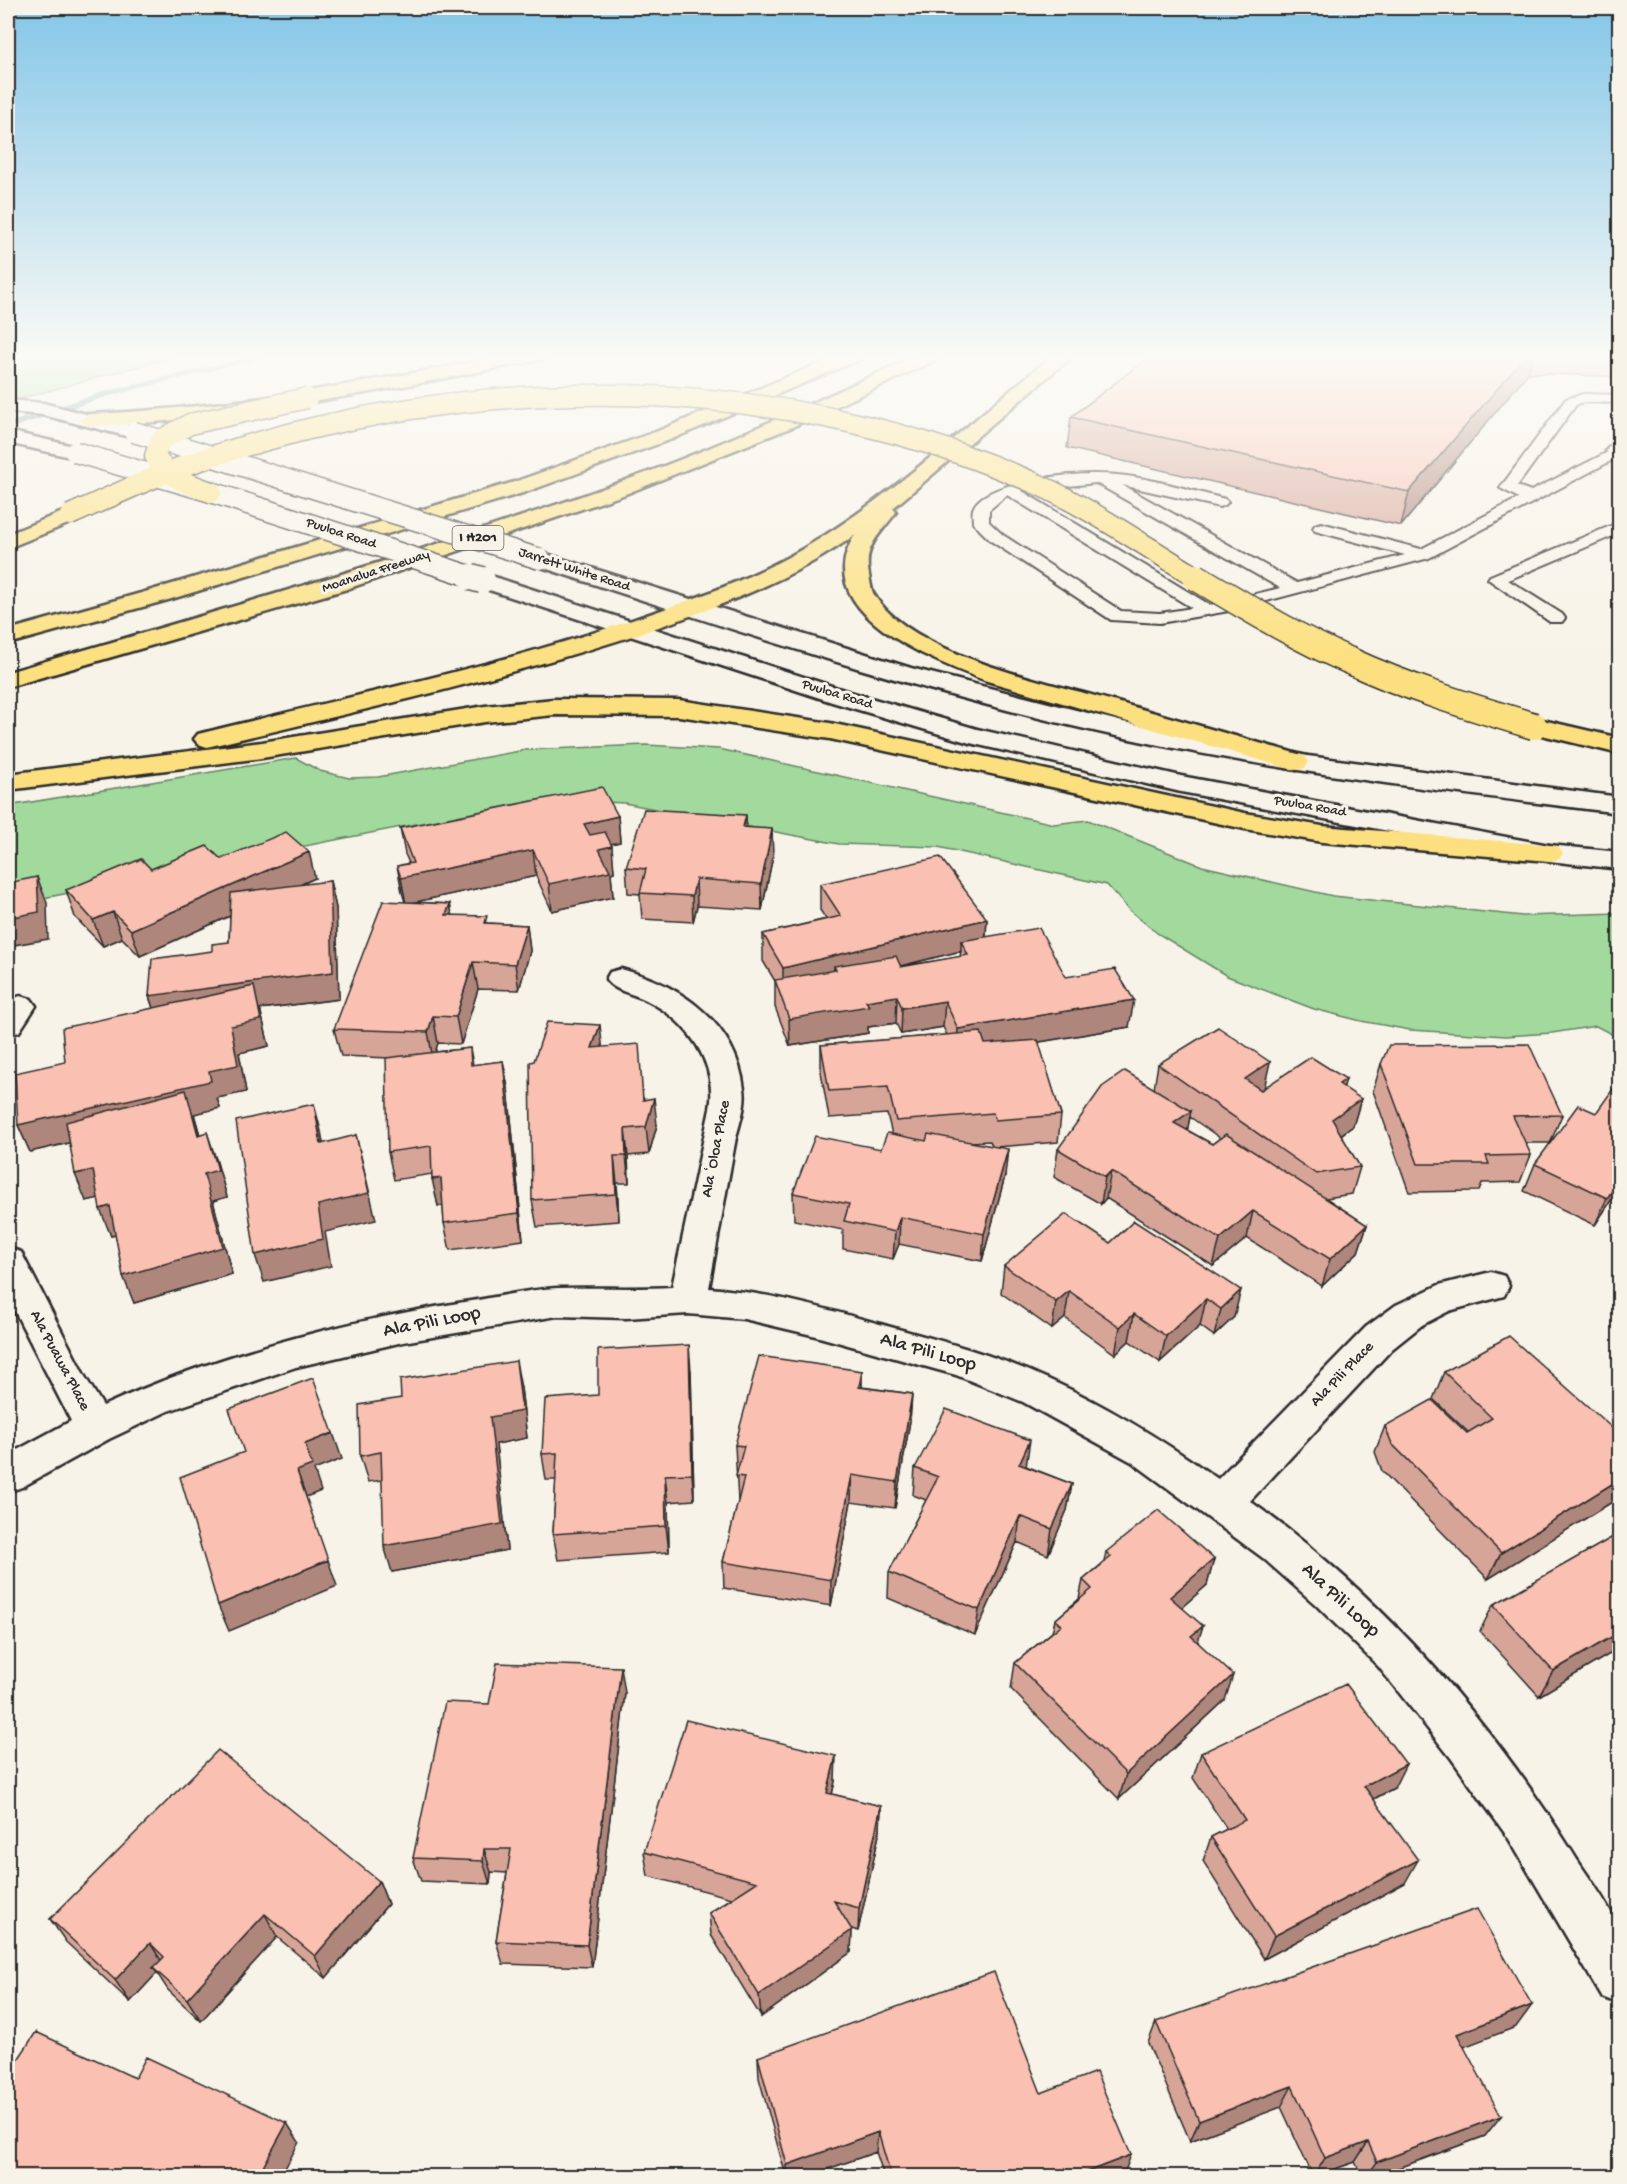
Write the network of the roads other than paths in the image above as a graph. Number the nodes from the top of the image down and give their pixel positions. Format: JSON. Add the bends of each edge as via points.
{"nodes":[{"id":1,"x":88,"y":456,"type":"edge"},
{"id":2,"x":155,"y":456,"type":"edge"},
{"id":3,"x":212,"y":456,"type":"edge"},
{"id":4,"x":215,"y":456,"type":"edge"},
{"id":5,"x":560,"y":456,"type":"edge"},
{"id":6,"x":610,"y":456,"type":"edge"},
{"id":7,"x":703,"y":456,"type":"edge"},
{"id":8,"x":944,"y":456,"type":"edge"},
{"id":9,"x":972,"y":456,"type":"edge"},
{"id":10,"x":1532,"y":456,"type":"edge"},
{"id":11,"x":1611,"y":456,"type":"edge"},
{"id":12,"x":917,"y":478,"type":"junction"},
{"id":13,"x":1098,"y":478,"type":"junction"},
{"id":14,"x":1009,"y":490,"type":"junction"},
{"id":15,"x":211,"y":492,"type":"junction"},
{"id":16,"x":1532,"y":497,"type":"junction"},
{"id":17,"x":1220,"y":502,"type":"dead end"},
{"id":18,"x":1620,"y":527,"type":"edge"},
{"id":19,"x":1320,"y":528,"type":"dead end"},
{"id":20,"x":8,"y":542,"type":"edge"},
{"id":21,"x":312,"y":549,"type":"junction"},
{"id":22,"x":1423,"y":555,"type":"junction"},
{"id":23,"x":1295,"y":589,"type":"junction"},
{"id":24,"x":692,"y":608,"type":"junction"},
{"id":25,"x":1205,"y":609,"type":"junction"},
{"id":26,"x":1556,"y":618,"type":"dead end"},
{"id":27,"x":629,"y":629,"type":"junction"},
{"id":28,"x":8,"y":637,"type":"edge"},
{"id":29,"x":8,"y":680,"type":"edge"},
{"id":30,"x":1620,"y":746,"type":"edge"},
{"id":31,"x":1296,"y":762,"type":"junction"},
{"id":32,"x":48,"y":776,"type":"junction"},
{"id":33,"x":8,"y":782,"type":"edge"},
{"id":34,"x":1620,"y":805,"type":"edge"},
{"id":35,"x":1549,"y":853,"type":"junction"},
{"id":36,"x":1620,"y":861,"type":"edge"},
{"id":37,"x":621,"y":979,"type":"dead end"},
{"id":38,"x":8,"y":1262,"type":"edge"},
{"id":39,"x":1491,"y":1286,"type":"dead end"},
{"id":40,"x":688,"y":1300,"type":"junction"},
{"id":41,"x":95,"y":1427,"type":"junction"},
{"id":42,"x":8,"y":1475,"type":"edge"},
{"id":43,"x":1222,"y":1504,"type":"junction"},
{"id":44,"x":1620,"y":1979,"type":"edge"}],
"edges":[{"from":1,"to":15,"type":"main road","name":"Puuloa Road","bridge":true},
{"from":2,"to":15,"type":"highway","bridge":true,"via":[[164,471],[177,480]]},
{"from":3,"to":24,"type":"main road","name":"Jarrett White Road","bridge":true},
{"from":4,"to":20,"type":"highway","bridge":true},
{"from":5,"to":21,"type":"highway"},
{"from":6,"to":21,"type":"highway","number":"I H201","via":[[467,505]]},
{"from":7,"to":29,"type":"highway","name":"Moanalua Freeway","number":"I H201","via":[[616,491],[328,588]]},
{"from":8,"to":12,"type":"highway"},
{"from":9,"to":30,"type":"highway","bridge":true,"via":[[1043,487],[1318,647],[1411,688],[1534,726]]},
{"from":10,"to":16,"type":"lane","via":[[1508,488]]},
{"from":11,"to":16,"type":"lane"},
{"from":12,"to":24,"type":"highway","via":[[809,555]]},
{"from":12,"to":31,"type":"highway","via":[[864,538],[855,561],[861,593],[876,612],[913,643],[1000,677]]},
{"from":13,"to":14,"type":"lane"},
{"from":13,"to":17,"type":"lane","via":[[1141,483]]},
{"from":13,"to":23,"type":"lane"},
{"from":14,"to":25,"type":"lane"},
{"from":14,"to":25,"type":"lane","via":[[998,493],[981,508],[981,523],[997,538],[1117,616],[1137,620]]},
{"from":15,"to":27,"type":"main road","name":"Puuloa Road","bridge":true},
{"from":16,"to":22,"type":"lane"},
{"from":18,"to":26,"type":"lane","via":[[1496,579]]},
{"from":19,"to":22,"type":"lane"},
{"from":21,"to":28,"type":"highway","number":"I H201","via":[[263,567]]},
{"from":22,"to":23,"type":"lane"},
{"from":23,"to":25,"type":"lane"},
{"from":24,"to":27,"type":"highway"},
{"from":24,"to":31,"type":"main road","via":[[1016,705],[1125,731]]},
{"from":27,"to":32,"type":"highway","via":[[445,683]]},
{"from":27,"to":35,"type":"main road","name":"Puuloa Road","via":[[970,735],[1181,784]]},
{"from":31,"to":34,"type":"main road"},
{"from":32,"to":33,"type":"highway"},
{"from":32,"to":35,"type":"highway","via":[[262,750],[485,714],[554,707],[679,708],[830,731],[1245,821],[1322,834]]},
{"from":35,"to":36,"type":"main road","name":"Puuloa Road"},
{"from":37,"to":40,"type":"main road","name":"Ala ʻOloa Place","via":[[663,995],[699,1023],[714,1043],[728,1090]]},
{"from":38,"to":41,"type":"main road","name":"Ala Puawa Place"},
{"from":39,"to":43,"type":"main road","name":"Ala Pili Place","via":[[1439,1299],[1379,1338]]},
{"from":40,"to":41,"type":"main road","name":"Ala Pili Loop","via":[[626,1304],[557,1302],[404,1327],[283,1356],[154,1400]]},
{"from":40,"to":43,"type":"main road","name":"Ala Pili Loop","via":[[744,1305],[812,1320],[964,1362],[1037,1390],[1137,1445]]},
{"from":41,"to":42,"type":"main road","name":"Ala Pili Loop"},
{"from":43,"to":44,"type":"main road","name":"Ala Pili Loop","via":[[1278,1545],[1394,1652],[1526,1822]]}]}
